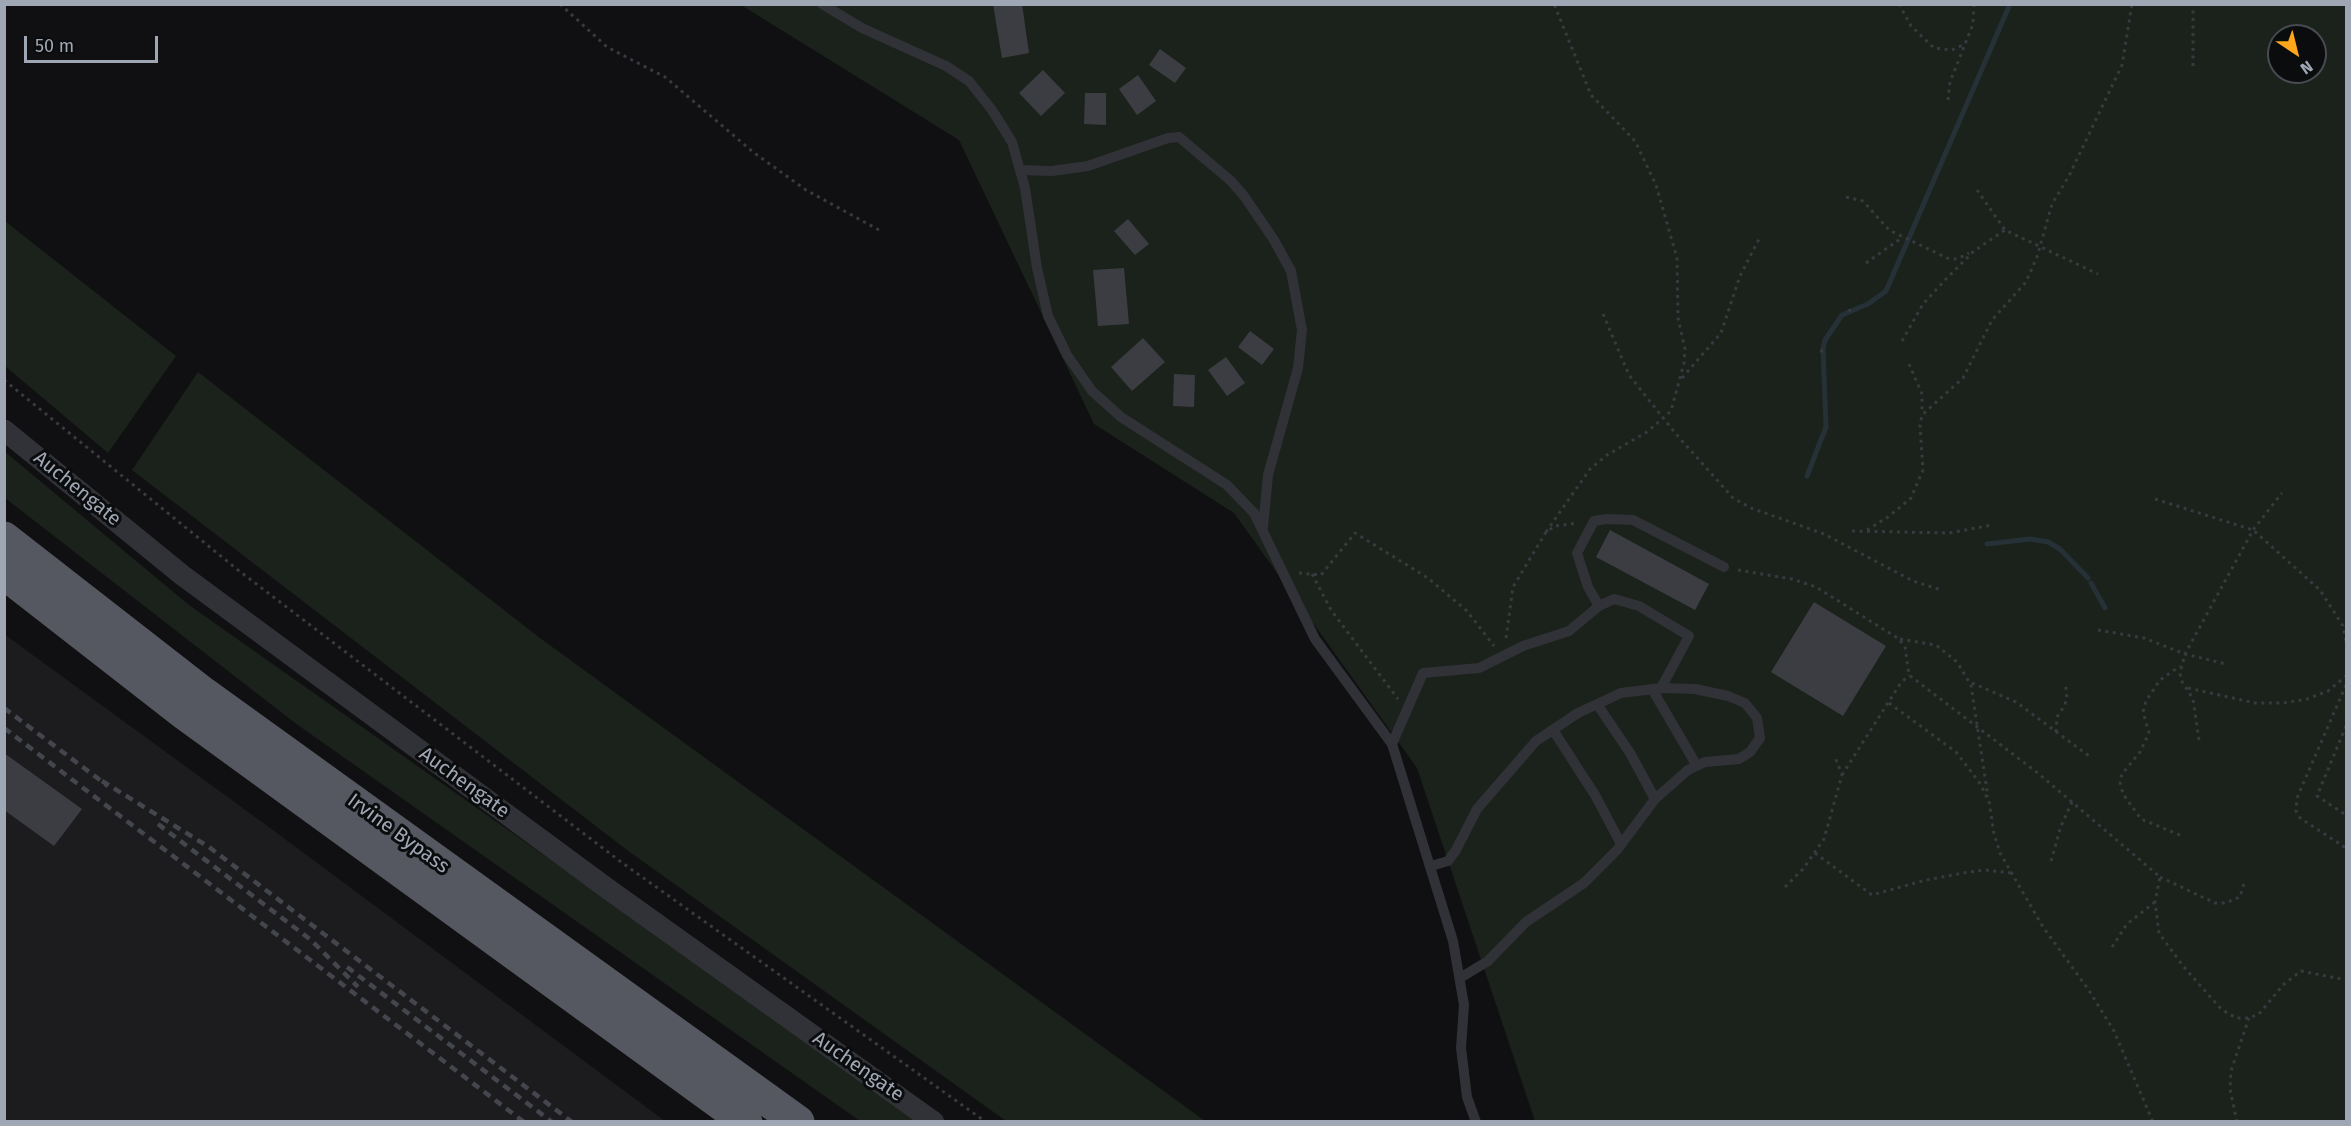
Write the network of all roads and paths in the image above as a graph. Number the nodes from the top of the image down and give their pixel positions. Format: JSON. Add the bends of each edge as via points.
{"nodes":[{"id":1,"x":560,"y":4,"type":"edge"},
{"id":2,"x":822,"y":4,"type":"edge"},
{"id":3,"x":1554,"y":4,"type":"edge"},
{"id":4,"x":1899,"y":4,"type":"edge"},
{"id":5,"x":1974,"y":4,"type":"edge"},
{"id":6,"x":2132,"y":4,"type":"edge"},
{"id":7,"x":2193,"y":4,"type":"edge"},
{"id":8,"x":1965,"y":44,"type":"junction"},
{"id":9,"x":2193,"y":66,"type":"dead end"},
{"id":10,"x":1948,"y":100,"type":"dead end"},
{"id":11,"x":1020,"y":170,"type":"junction"},
{"id":12,"x":1977,"y":190,"type":"dead end"},
{"id":13,"x":1846,"y":197,"type":"dead end"},
{"id":14,"x":879,"y":230,"type":"dead end"},
{"id":15,"x":2005,"y":230,"type":"junction"},
{"id":16,"x":1760,"y":237,"type":"dead end"},
{"id":17,"x":1903,"y":237,"type":"junction"},
{"id":18,"x":2040,"y":248,"type":"junction"},
{"id":19,"x":1974,"y":251,"type":"junction"},
{"id":20,"x":1866,"y":263,"type":"dead end"},
{"id":21,"x":2097,"y":274,"type":"dead end"},
{"id":22,"x":1849,"y":309,"type":"dead end"},
{"id":23,"x":1851,"y":313,"type":"dead end"},
{"id":24,"x":1603,"y":314,"type":"dead end"},
{"id":25,"x":1902,"y":341,"type":"dead end"},
{"id":26,"x":1909,"y":364,"type":"dead end"},
{"id":27,"x":4,"y":380,"type":"edge"},
{"id":28,"x":1680,"y":381,"type":"junction"},
{"id":29,"x":1922,"y":415,"type":"junction"},
{"id":30,"x":1664,"y":417,"type":"junction"},
{"id":31,"x":4,"y":430,"type":"edge"},
{"id":32,"x":2282,"y":493,"type":"dead end"},
{"id":33,"x":2155,"y":499,"type":"dead end"},
{"id":34,"x":1594,"y":521,"type":"junction"},
{"id":35,"x":1992,"y":525,"type":"dead end"},
{"id":36,"x":1263,"y":528,"type":"junction"},
{"id":37,"x":1867,"y":530,"type":"junction"},
{"id":38,"x":2253,"y":530,"type":"junction"},
{"id":39,"x":1852,"y":531,"type":"dead end"},
{"id":40,"x":1546,"y":532,"type":"junction"},
{"id":41,"x":4,"y":537,"type":"edge"},
{"id":42,"x":1724,"y":567,"type":"joint"},
{"id":43,"x":1282,"y":572,"type":"junction"},
{"id":44,"x":4,"y":573,"type":"edge"},
{"id":45,"x":1312,"y":574,"type":"junction"},
{"id":46,"x":1941,"y":590,"type":"dead end"},
{"id":47,"x":1599,"y":606,"type":"junction"},
{"id":48,"x":2098,"y":630,"type":"dead end"},
{"id":49,"x":1899,"y":639,"type":"junction"},
{"id":50,"x":2346,"y":641,"type":"edge"},
{"id":51,"x":2185,"y":654,"type":"junction"},
{"id":52,"x":1502,"y":657,"type":"junction"},
{"id":53,"x":2226,"y":664,"type":"dead end"},
{"id":54,"x":2181,"y":665,"type":"junction"},
{"id":55,"x":1909,"y":675,"type":"junction"},
{"id":56,"x":2346,"y":676,"type":"edge"},
{"id":57,"x":1969,"y":681,"type":"junction"},
{"id":58,"x":2065,"y":683,"type":"dead end"},
{"id":59,"x":2346,"y":685,"type":"edge"},
{"id":60,"x":2188,"y":688,"type":"junction"},
{"id":61,"x":1656,"y":689,"type":"junction"},
{"id":62,"x":1889,"y":703,"type":"junction"},
{"id":63,"x":1597,"y":704,"type":"junction"},
{"id":64,"x":1405,"y":714,"type":"junction"},
{"id":65,"x":2346,"y":726,"type":"edge"},
{"id":66,"x":1553,"y":730,"type":"junction"},
{"id":67,"x":1979,"y":730,"type":"junction"},
{"id":68,"x":2057,"y":734,"type":"junction"},
{"id":69,"x":2199,"y":740,"type":"dead end"},
{"id":70,"x":1392,"y":744,"type":"junction"},
{"id":71,"x":2089,"y":756,"type":"dead end"},
{"id":72,"x":1835,"y":757,"type":"dead end"},
{"id":73,"x":1697,"y":766,"type":"junction"},
{"id":74,"x":1842,"y":775,"type":"junction"},
{"id":75,"x":1655,"y":799,"type":"junction"},
{"id":76,"x":1989,"y":801,"type":"junction"},
{"id":77,"x":2072,"y":802,"type":"junction"},
{"id":78,"x":2346,"y":815,"type":"edge"},
{"id":79,"x":2180,"y":835,"type":"dead end"},
{"id":80,"x":1621,"y":844,"type":"junction"},
{"id":81,"x":2346,"y":848,"type":"edge"},
{"id":82,"x":1815,"y":853,"type":"junction"},
{"id":83,"x":2051,"y":861,"type":"dead end"},
{"id":84,"x":1431,"y":866,"type":"junction"},
{"id":85,"x":2012,"y":873,"type":"junction"},
{"id":86,"x":2160,"y":877,"type":"junction"},
{"id":87,"x":2244,"y":882,"type":"dead end"},
{"id":88,"x":1785,"y":887,"type":"dead end"},
{"id":89,"x":2156,"y":902,"type":"junction"},
{"id":90,"x":2112,"y":947,"type":"dead end"},
{"id":91,"x":1460,"y":978,"type":"junction"},
{"id":92,"x":2346,"y":980,"type":"edge"},
{"id":93,"x":2249,"y":1018,"type":"junction"},
{"id":94,"x":746,"y":1122,"type":"edge"},
{"id":95,"x":798,"y":1122,"type":"edge"},
{"id":96,"x":934,"y":1122,"type":"edge"},
{"id":97,"x":986,"y":1122,"type":"edge"},
{"id":98,"x":1476,"y":1122,"type":"edge"},
{"id":99,"x":2153,"y":1122,"type":"edge"},
{"id":100,"x":2237,"y":1122,"type":"edge"}],
"edges":[{"from":1,"to":14,"type":"path","via":[[607,47],[665,77],[753,152],[806,190]]},
{"from":2,"to":11,"type":"lane","via":[[969,81],[1012,142]]},
{"from":3,"to":28,"type":"path","via":[[1591,95],[1635,141],[1664,209],[1677,258],[1678,318],[1685,349]]},
{"from":4,"to":8,"type":"path","via":[[1911,26],[1934,48],[1952,50]]},
{"from":5,"to":8,"type":"path","via":[[1973,24]]},
{"from":6,"to":18,"type":"path","via":[[2122,66],[2052,204]]},
{"from":7,"to":9,"type":"path"},
{"from":8,"to":10,"type":"path","via":[[1950,82]]},
{"from":11,"to":36,"type":"lane","via":[[1048,316],[1067,355],[1092,391],[1121,417],[1227,485]]},
{"from":11,"to":36,"type":"lane","via":[[1088,166],[1179,137],[1238,189],[1275,240],[1291,271],[1302,330],[1298,368],[1268,475]]},
{"from":12,"to":15,"type":"path"},
{"from":13,"to":17,"type":"path","via":[[1863,201],[1889,230]]},
{"from":15,"to":18,"type":"path"},
{"from":15,"to":19,"type":"path"},
{"from":16,"to":28,"type":"path","via":[[1740,276],[1721,333]]},
{"from":17,"to":19,"type":"path","via":[[1947,258],[1956,259]]},
{"from":17,"to":20,"type":"path"},
{"from":18,"to":21,"type":"path"},
{"from":18,"to":29,"type":"path","via":[[2026,282],[1992,320],[1963,378]]},
{"from":19,"to":25,"type":"path","via":[[1923,304]]},
{"from":22,"to":23,"type":"path"},
{"from":24,"to":30,"type":"path","via":[[1629,375]]},
{"from":26,"to":29,"type":"path","via":[[1922,394]]},
{"from":27,"to":97,"type":"path","via":[[238,570],[602,847]]},
{"from":28,"to":30,"type":"path","via":[[1671,411]]},
{"from":29,"to":37,"type":"path","via":[[1923,470],[1919,484],[1911,498]]},
{"from":30,"to":40,"type":"path","via":[[1590,469]]},
{"from":30,"to":46,"type":"path","via":[[1733,498],[1824,534],[1913,581]]},
{"from":31,"to":96,"type":"street","name":"Auchengate","via":[[182,575],[608,890]]},
{"from":32,"to":38,"type":"path"},
{"from":33,"to":38,"type":"path"},
{"from":34,"to":40,"type":"path","via":[[1568,523]]},
{"from":34,"to":42,"type":"lane","via":[[1634,520]]},
{"from":34,"to":47,"type":"lane","via":[[1577,553]]},
{"from":35,"to":37,"type":"path","via":[[1948,532]]},
{"from":36,"to":43,"type":"lane"},
{"from":37,"to":39,"type":"path"},
{"from":38,"to":50,"type":"path","via":[[2320,590],[2343,626]]},
{"from":38,"to":51,"type":"path"},
{"from":40,"to":52,"type":"path","via":[[1513,587]]},
{"from":41,"to":95,"type":"highway","name":"Irvine Bypass","via":[[203,693]]},
{"from":42,"to":49,"type":"path","via":[[1816,586]]},
{"from":43,"to":45,"type":"path"},
{"from":43,"to":70,"type":"lane","via":[[1315,639]]},
{"from":44,"to":94,"type":"highway","name":"Irvine Bypass","via":[[185,714]]},
{"from":45,"to":52,"type":"path","via":[[1321,575],[1355,532],[1428,578],[1467,611]]},
{"from":45,"to":64,"type":"path","via":[[1331,610],[1395,694]]},
{"from":47,"to":52,"type":"lane","via":[[1569,631],[1522,646]]},
{"from":47,"to":61,"type":"lane","via":[[1614,599],[1639,606],[1689,636]]},
{"from":48,"to":51,"type":"path","via":[[2144,638]]},
{"from":49,"to":55,"type":"path","via":[[1905,647]]},
{"from":49,"to":57,"type":"path","via":[[1936,645],[1957,662]]},
{"from":51,"to":53,"type":"path"},
{"from":51,"to":54,"type":"path"},
{"from":52,"to":64,"type":"lane","via":[[1479,668],[1423,673]]},
{"from":54,"to":60,"type":"path","via":[[2181,680]]},
{"from":54,"to":79,"type":"path","via":[[2160,681],[2146,701],[2143,712],[2148,733],[2120,782],[2123,794],[2142,819]]},
{"from":55,"to":62,"type":"path"},
{"from":55,"to":67,"type":"path"},
{"from":56,"to":60,"type":"path","via":[[2328,691],[2283,703],[2244,702]]},
{"from":57,"to":67,"type":"path"},
{"from":57,"to":68,"type":"path","via":[[2016,702]]},
{"from":58,"to":68,"type":"path","via":[[2067,694],[2057,717]]},
{"from":59,"to":81,"type":"path","via":[[2297,798],[2296,811],[2300,818]]},
{"from":60,"to":69,"type":"path"},
{"from":61,"to":63,"type":"lane","via":[[1621,693]]},
{"from":61,"to":73,"type":"lane"},
{"from":61,"to":73,"type":"lane","via":[[1695,689],[1728,696],[1745,704],[1757,718],[1760,738],[1750,752],[1739,759]]},
{"from":62,"to":74,"type":"path"},
{"from":62,"to":76,"type":"path","via":[[1956,752]]},
{"from":63,"to":66,"type":"lane"},
{"from":63,"to":75,"type":"lane","via":[[1625,744]]},
{"from":64,"to":70,"type":"lane"},
{"from":65,"to":78,"type":"path","via":[[2317,796]]},
{"from":66,"to":80,"type":"lane","via":[[1586,779]]},
{"from":66,"to":84,"type":"lane","via":[[1536,741],[1502,777],[1477,810],[1448,861]]},
{"from":67,"to":76,"type":"path"},
{"from":67,"to":77,"type":"path"},
{"from":68,"to":71,"type":"path"},
{"from":70,"to":84,"type":"lane"},
{"from":72,"to":74,"type":"path"},
{"from":73,"to":75,"type":"lane"},
{"from":74,"to":82,"type":"path","via":[[1824,839]]},
{"from":75,"to":80,"type":"lane"},
{"from":76,"to":85,"type":"path","via":[[1994,834]]},
{"from":77,"to":83,"type":"path"},
{"from":77,"to":86,"type":"path"},
{"from":80,"to":91,"type":"lane","via":[[1584,883],[1526,922],[1488,961]]},
{"from":82,"to":85,"type":"path","via":[[1872,895],[1969,872]]},
{"from":82,"to":88,"type":"path"},
{"from":84,"to":91,"type":"lane"},
{"from":85,"to":99,"type":"path","via":[[2043,927],[2114,1031]]},
{"from":86,"to":87,"type":"path","via":[[2215,903],[2240,897]]},
{"from":86,"to":89,"type":"path"},
{"from":89,"to":90,"type":"path","via":[[2127,924]]},
{"from":89,"to":93,"type":"path","via":[[2159,933],[2183,966],[2221,1009],[2236,1018]]},
{"from":91,"to":98,"type":"lane","via":[[1464,1005],[1461,1048],[1467,1097]]},
{"from":92,"to":93,"type":"path","via":[[2301,971],[2283,984],[2268,1006]]},
{"from":93,"to":100,"type":"path","via":[[2231,1071],[2230,1089]]}]}
